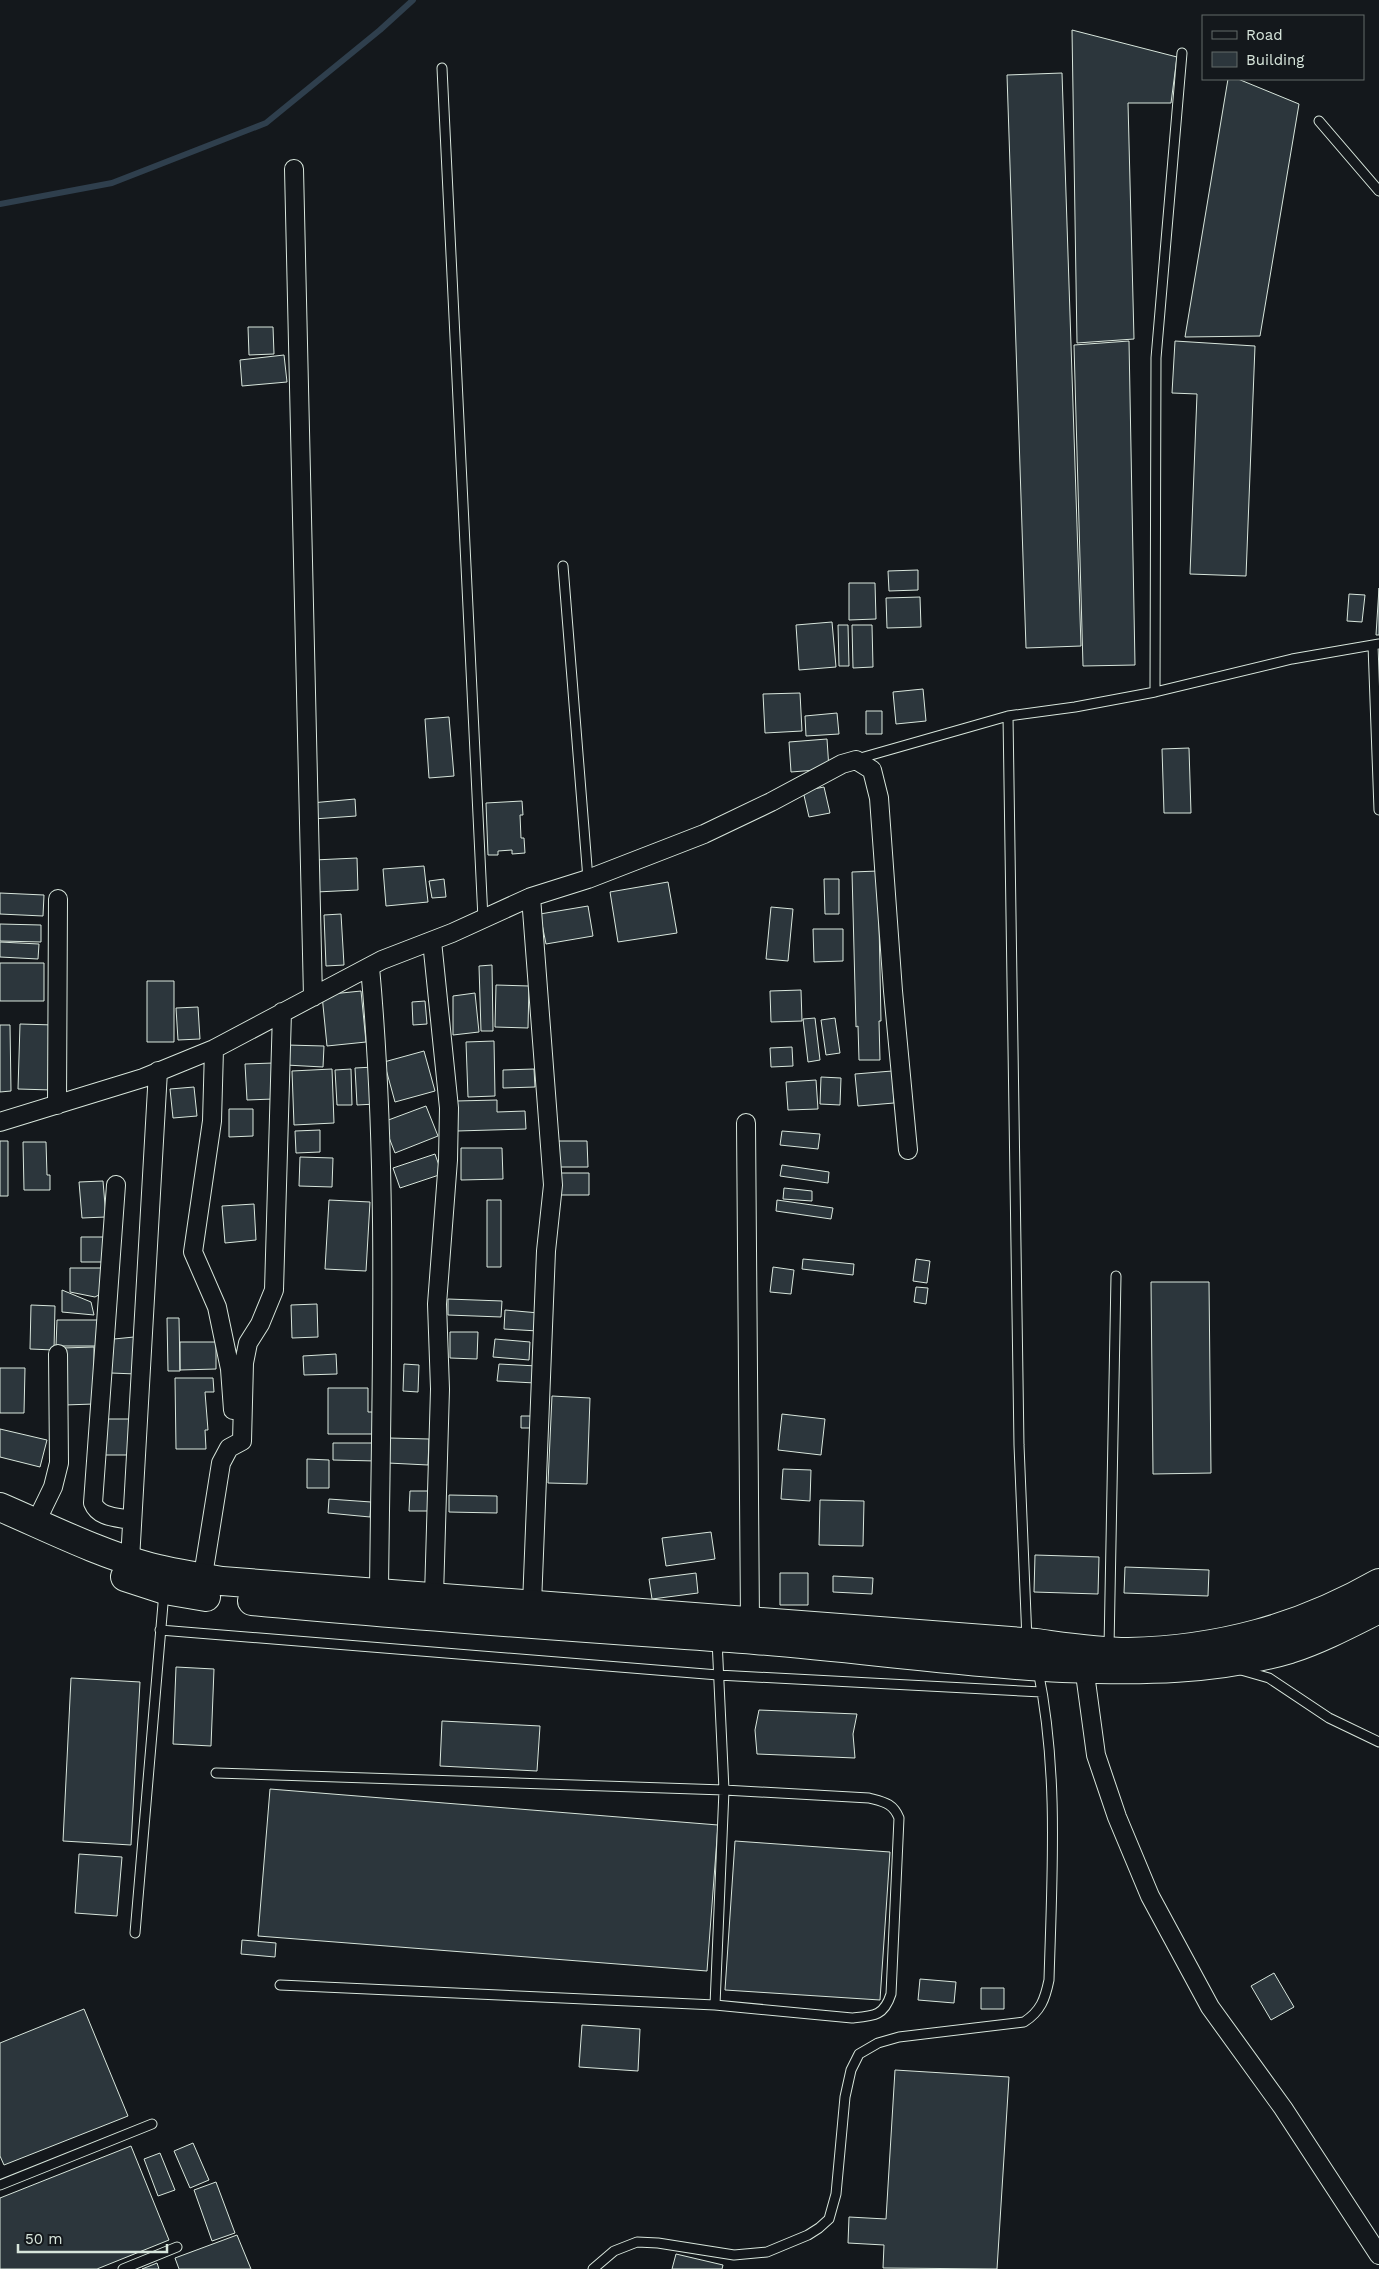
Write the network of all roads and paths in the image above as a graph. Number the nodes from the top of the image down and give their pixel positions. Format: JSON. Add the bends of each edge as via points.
{"nodes":[{"id":1,"x":1182,"y":54,"type":"dead end"},
{"id":2,"x":442,"y":68,"type":"dead end"},
{"id":3,"x":1319,"y":121,"type":"dead end"},
{"id":4,"x":294,"y":169,"type":"dead end"},
{"id":5,"x":1379,"y":191,"type":"edge"},
{"id":6,"x":563,"y":566,"type":"dead end"},
{"id":7,"x":1376,"y":644,"type":"edge"},
{"id":8,"x":1155,"y":692,"type":"junction"},
{"id":9,"x":1008,"y":716,"type":"junction"},
{"id":10,"x":856,"y":760,"type":"junction"},
{"id":11,"x":1379,"y":810,"type":"edge"},
{"id":12,"x":588,"y":879,"type":"junction"},
{"id":13,"x":530,"y":897,"type":"junction"},
{"id":14,"x":58,"y":899,"type":"dead end"},
{"id":15,"x":483,"y":919,"type":"junction"},
{"id":16,"x":432,"y":941,"type":"junction"},
{"id":17,"x":370,"y":967,"type":"junction"},
{"id":18,"x":313,"y":997,"type":"junction"},
{"id":19,"x":282,"y":1012,"type":"junction"},
{"id":20,"x":214,"y":1049,"type":"junction"},
{"id":21,"x":158,"y":1071,"type":"junction"},
{"id":22,"x":57,"y":1105,"type":"junction"},
{"id":23,"x":0,"y":1122,"type":"edge"},
{"id":24,"x":746,"y":1122,"type":"dead end"},
{"id":25,"x":908,"y":1150,"type":"dead end"},
{"id":26,"x":116,"y":1185,"type":"dead end"},
{"id":27,"x":1116,"y":1276,"type":"dead end"},
{"id":28,"x":58,"y":1354,"type":"dead end"},
{"id":29,"x":229,"y":1448,"type":"junction"},
{"id":30,"x":0,"y":1507,"type":"edge"},
{"id":31,"x":131,"y":1520,"type":"junction"},
{"id":32,"x":36,"y":1522,"type":"junction"},
{"id":33,"x":0,"y":1528,"type":"edge"},
{"id":34,"x":130,"y":1560,"type":"junction"},
{"id":35,"x":1379,"y":1583,"type":"edge"},
{"id":36,"x":202,"y":1587,"type":"junction"},
{"id":37,"x":165,"y":1590,"type":"junction"},
{"id":38,"x":379,"y":1592,"type":"junction"},
{"id":39,"x":434,"y":1596,"type":"junction"},
{"id":40,"x":532,"y":1604,"type":"junction"},
{"id":41,"x":1379,"y":1609,"type":"edge"},
{"id":42,"x":750,"y":1621,"type":"junction"},
{"id":43,"x":160,"y":1630,"type":"junction"},
{"id":44,"x":717,"y":1638,"type":"junction"},
{"id":45,"x":1096,"y":1660,"type":"junction"},
{"id":46,"x":1222,"y":1664,"type":"junction"},
{"id":47,"x":1035,"y":1667,"type":"junction"},
{"id":48,"x":718,"y":1675,"type":"junction"},
{"id":49,"x":1379,"y":1742,"type":"edge"},
{"id":50,"x":216,"y":1774,"type":"dead end"},
{"id":51,"x":724,"y":1790,"type":"junction"},
{"id":52,"x":135,"y":1933,"type":"dead end"},
{"id":53,"x":280,"y":1985,"type":"dead end"},
{"id":54,"x":715,"y":2005,"type":"junction"},
{"id":55,"x":152,"y":2124,"type":"dead end"},
{"id":56,"x":0,"y":2186,"type":"edge"},
{"id":57,"x":177,"y":2248,"type":"dead end"},
{"id":58,"x":1379,"y":2255,"type":"edge"},
{"id":59,"x":123,"y":2269,"type":"edge"},
{"id":60,"x":593,"y":2269,"type":"edge"}],
"edges":[{"from":1,"to":8,"type":"lane","via":[[1156,358]]},
{"from":2,"to":15,"type":"lane"},
{"from":3,"to":5,"type":"lane"},
{"from":4,"to":18,"type":"street"},
{"from":6,"to":12,"type":"lane"},
{"from":7,"to":8,"type":"lane","via":[[1292,659]]},
{"from":7,"to":11,"type":"lane"},
{"from":8,"to":9,"type":"lane"},
{"from":9,"to":10,"type":"lane"},
{"from":9,"to":47,"type":"lane","via":[[1019,1445]]},
{"from":10,"to":12,"type":"street","via":[[842,764],[704,834]]},
{"from":10,"to":25,"type":"street","via":[[872,770],[879,798]]},
{"from":12,"to":13,"type":"street"},
{"from":13,"to":15,"type":"street"},
{"from":13,"to":40,"type":"street","via":[[553,1196],[546,1250]]},
{"from":14,"to":22,"type":"street"},
{"from":15,"to":16,"type":"street"},
{"from":16,"to":17,"type":"street"},
{"from":16,"to":39,"type":"street","via":[[449,1108],[437,1304],[440,1389]]},
{"from":17,"to":18,"type":"street"},
{"from":17,"to":38,"type":"street","via":[[378,1050],[383,1179]]},
{"from":18,"to":19,"type":"street"},
{"from":19,"to":20,"type":"street"},
{"from":19,"to":29,"type":"street","via":[[274,1290],[248,1343],[244,1363],[242,1441]]},
{"from":20,"to":21,"type":"street"},
{"from":20,"to":29,"type":"street","via":[[212,1121],[193,1252],[217,1307],[228,1356],[233,1403]]},
{"from":21,"to":22,"type":"street"},
{"from":21,"to":31,"type":"street"},
{"from":22,"to":23,"type":"street"},
{"from":24,"to":42,"type":"street"},
{"from":26,"to":31,"type":"street","via":[[93,1502],[101,1513]]},
{"from":27,"to":45,"type":"lane"},
{"from":28,"to":32,"type":"street","via":[[58,1463],[53,1487]]},
{"from":29,"to":36,"type":"street","via":[[220,1463]]},
{"from":30,"to":32,"type":"highway"},
{"from":31,"to":34,"type":"street"},
{"from":32,"to":34,"type":"highway"},
{"from":33,"to":37,"type":"highway"},
{"from":34,"to":36,"type":"highway","via":[[176,1573]]},
{"from":35,"to":45,"type":"highway","via":[[1313,1617],[1254,1636]]},
{"from":36,"to":37,"type":"highway"},
{"from":36,"to":38,"type":"highway"},
{"from":36,"to":44,"type":"highway","via":[[379,1614]]},
{"from":37,"to":43,"type":"lane"},
{"from":38,"to":39,"type":"highway"},
{"from":39,"to":40,"type":"highway"},
{"from":40,"to":42,"type":"highway"},
{"from":41,"to":46,"type":"highway","via":[[1292,1648]]},
{"from":42,"to":47,"type":"highway"},
{"from":43,"to":48,"type":"lane"},
{"from":43,"to":52,"type":"lane"},
{"from":44,"to":47,"type":"highway"},
{"from":44,"to":48,"type":"lane"},
{"from":45,"to":46,"type":"highway","via":[[1169,1669]]},
{"from":45,"to":47,"type":"highway"},
{"from":45,"to":58,"type":"street","via":[[1096,1755],[1117,1817],[1150,1896],[1210,2008],[1282,2108]]},
{"from":46,"to":49,"type":"lane","via":[[1269,1678],[1329,1718]]},
{"from":47,"to":48,"type":"lane"},
{"from":47,"to":60,"type":"lane","via":[[1053,1794],[1049,1980],[1045,2000],[1036,2014],[1024,2022],[899,2037],[878,2043],[859,2054],[851,2070],[845,2097],[836,2194],[829,2219],[808,2235],[767,2252],[734,2254],[637,2242],[614,2251]]},
{"from":48,"to":51,"type":"lane"},
{"from":50,"to":51,"type":"lane"},
{"from":51,"to":54,"type":"lane"},
{"from":51,"to":54,"type":"lane","via":[[869,1798],[889,1803],[896,1810],[899,1833],[891,1994],[887,2007],[874,2016],[852,2018]]},
{"from":53,"to":54,"type":"lane"},
{"from":55,"to":56,"type":"lane"},
{"from":57,"to":59,"type":"lane"}]}
